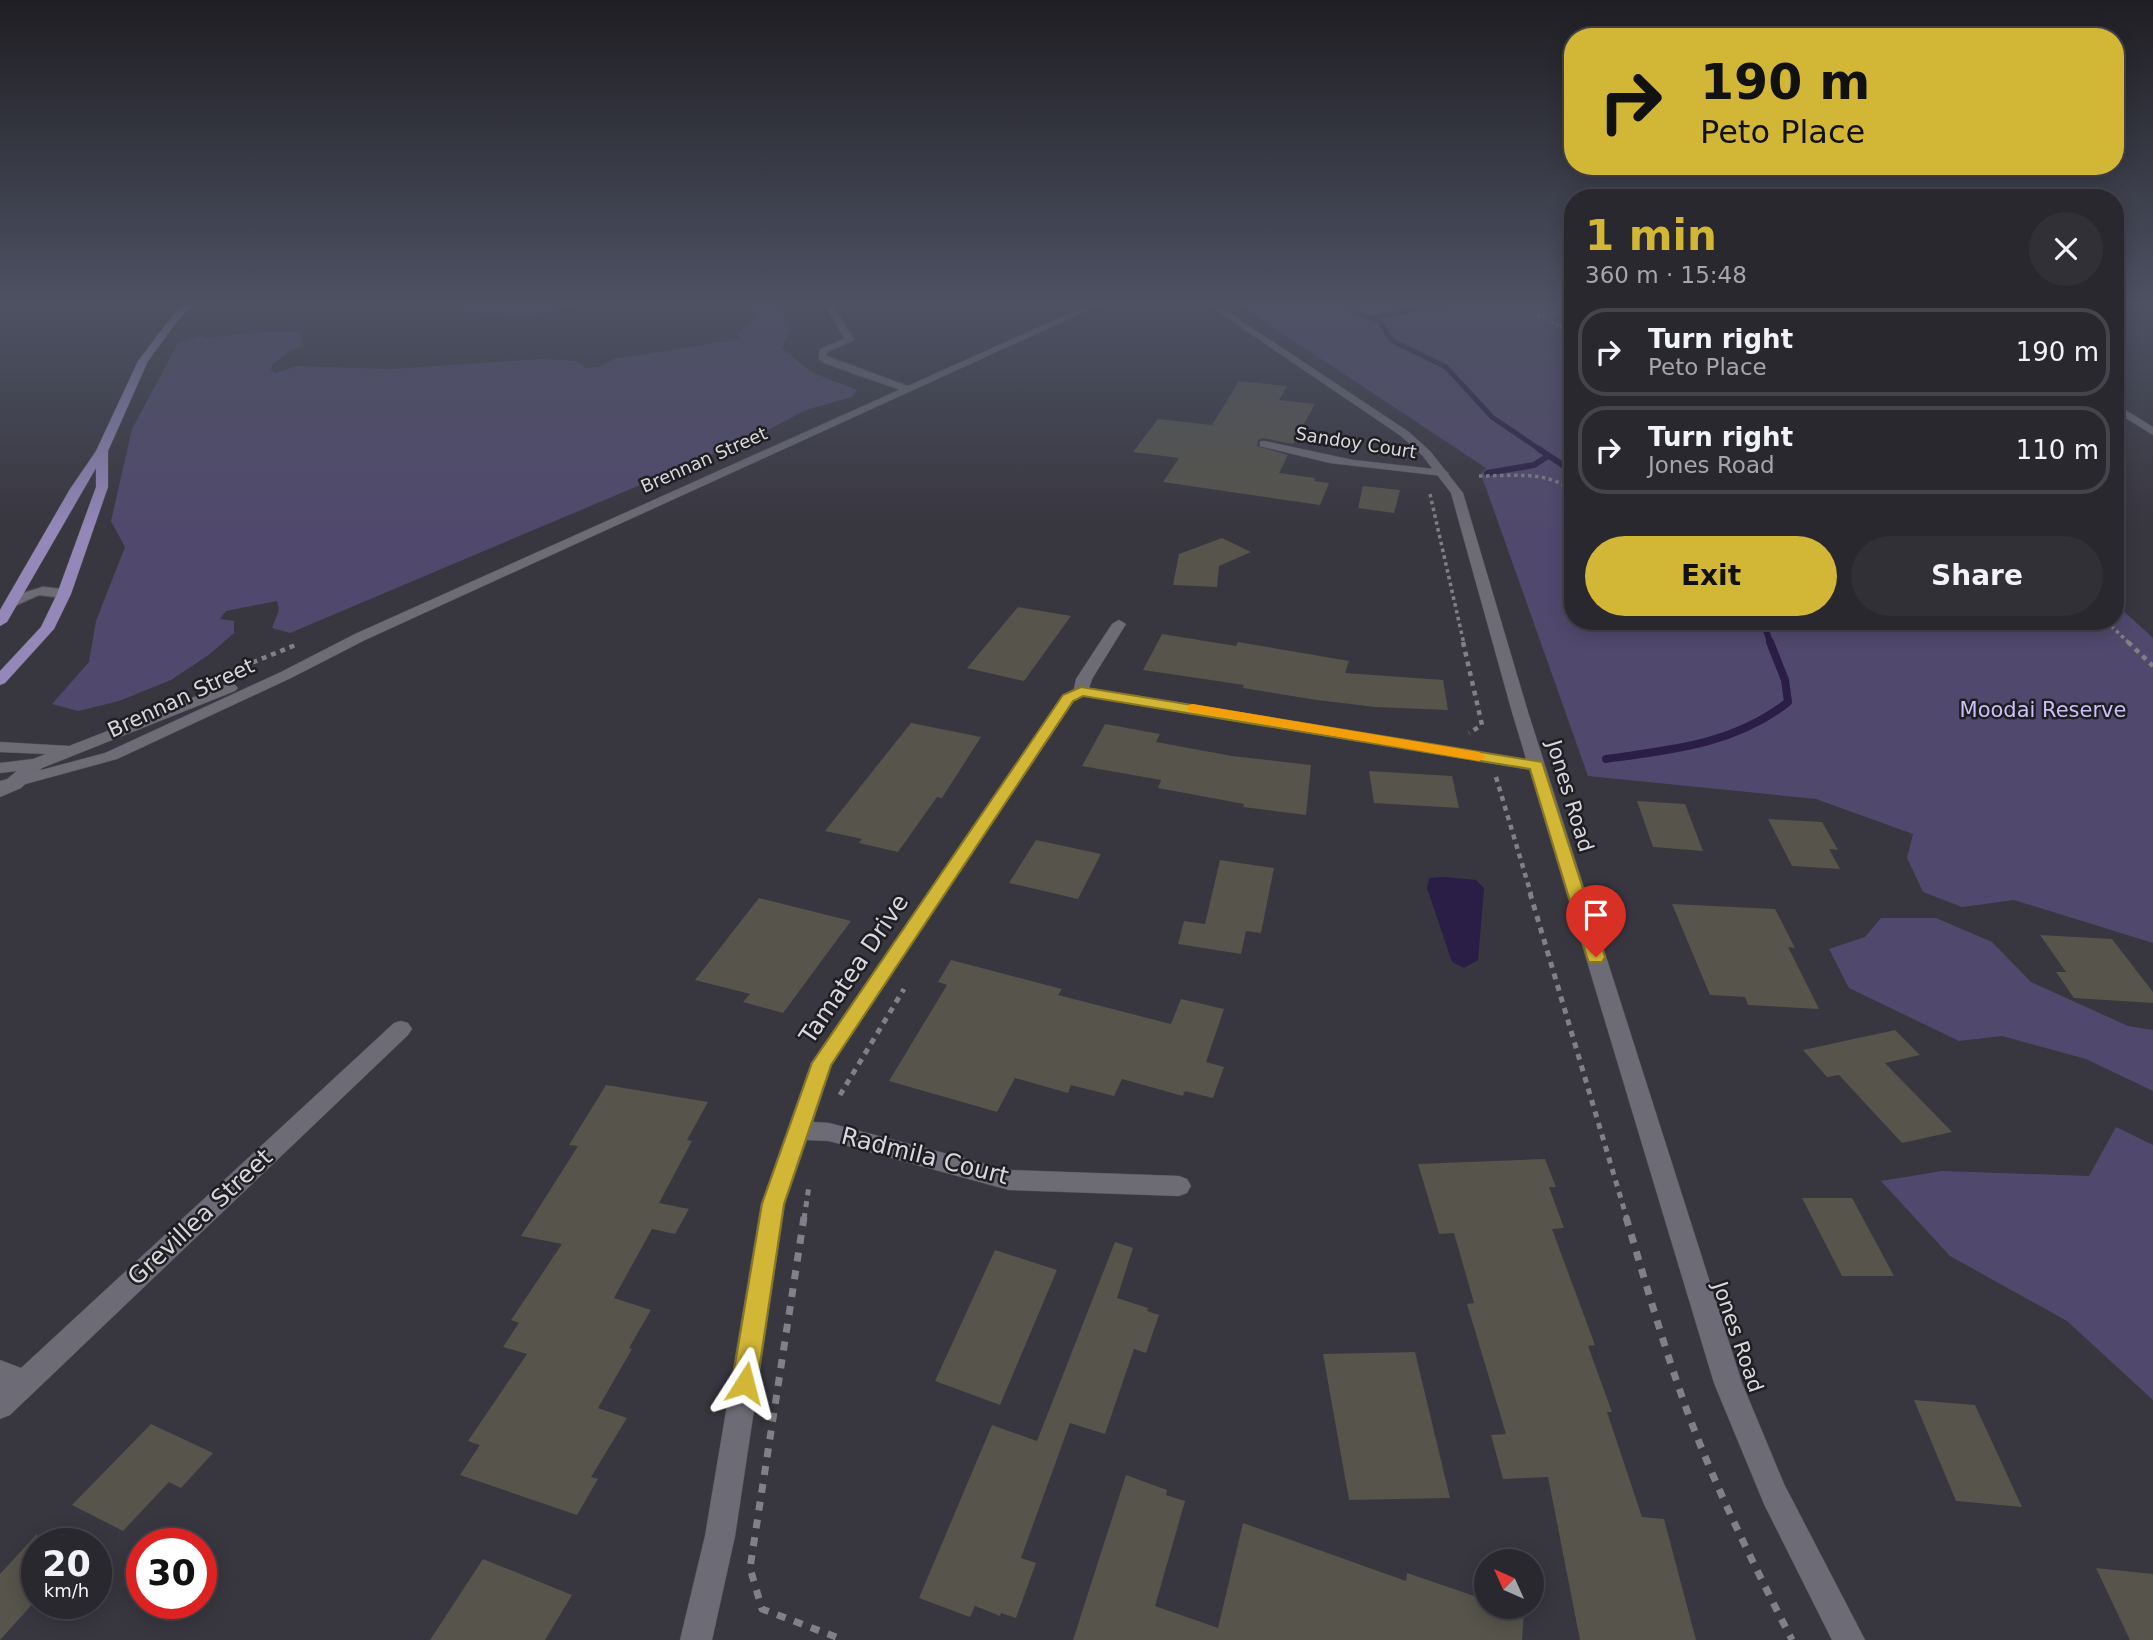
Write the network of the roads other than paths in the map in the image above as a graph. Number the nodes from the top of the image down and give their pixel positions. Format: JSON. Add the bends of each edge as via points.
{"nodes":[{"id":1,"x":135,"y":379,"type":"edge"},
{"id":2,"x":877,"y":379,"type":"edge"},
{"id":3,"x":930,"y":379,"type":"edge"},
{"id":4,"x":1322,"y":379,"type":"edge"},
{"id":5,"x":907,"y":389,"type":"junction"},
{"id":6,"x":2124,"y":412,"type":"edge"},
{"id":7,"x":2153,"y":432,"type":"edge"},
{"id":8,"x":1264,"y":444,"type":"dead end"},
{"id":9,"x":102,"y":451,"type":"junction"},
{"id":10,"x":1443,"y":473,"type":"junction"},
{"id":11,"x":64,"y":594,"type":"junction"},
{"id":12,"x":12,"y":603,"type":"junction"},
{"id":13,"x":0,"y":622,"type":"edge"},
{"id":14,"x":1119,"y":624,"type":"dead end"},
{"id":15,"x":360,"y":637,"type":"junction"},
{"id":16,"x":0,"y":680,"type":"edge"},
{"id":17,"x":1081,"y":691,"type":"junction"},
{"id":18,"x":85,"y":746,"type":"junction"},
{"id":19,"x":0,"y":747,"type":"edge"},
{"id":20,"x":36,"y":764,"type":"junction"},
{"id":21,"x":0,"y":768,"type":"edge"},
{"id":22,"x":1539,"y":772,"type":"junction"},
{"id":23,"x":5,"y":788,"type":"edge"},
{"id":24,"x":401,"y":1029,"type":"dead end"},
{"id":25,"x":797,"y":1131,"type":"junction"},
{"id":26,"x":1179,"y":1186,"type":"dead end"},
{"id":27,"x":12,"y":1378,"type":"edge"},
{"id":28,"x":0,"y":1406,"type":"edge"},
{"id":29,"x":696,"y":1640,"type":"edge"},
{"id":30,"x":1849,"y":1640,"type":"edge"}],
"edges":[{"from":1,"to":9,"type":"main road"},
{"from":2,"to":5,"type":"lane"},
{"from":3,"to":5,"type":"street","name":"Brennan Street"},
{"from":4,"to":10,"type":"street","name":"Jones Road","via":[[1405,434]]},
{"from":5,"to":15,"type":"street","name":"Brennan Street"},
{"from":6,"to":7,"type":"street"},
{"from":8,"to":10,"type":"street","name":"Sandoy Court","via":[[1392,469]]},
{"from":9,"to":11,"type":"main road","via":[[102,487]]},
{"from":9,"to":12,"type":"main road"},
{"from":10,"to":22,"type":"street","name":"Jones Road","via":[[1457,493]]},
{"from":11,"to":12,"type":"lane","via":[[51,589]]},
{"from":11,"to":16,"type":"main road","via":[[47,629]]},
{"from":12,"to":13,"type":"main road"},
{"from":14,"to":17,"type":"street","name":"Tamatea Drive"},
{"from":15,"to":18,"type":"street","name":"Brennan Street"},
{"from":15,"to":23,"type":"street","name":"Brennan Street","via":[[111,756]]},
{"from":17,"to":22,"type":"street","via":[[1448,752]]},
{"from":17,"to":25,"type":"street","name":"Tamatea Drive","via":[[1068,698],[822,1063]]},
{"from":18,"to":19,"type":"street","name":"Brennan Street"},
{"from":18,"to":20,"type":"street","name":"Brennan Street"},
{"from":20,"to":21,"type":"street","name":"Brennan Street"},
{"from":20,"to":23,"type":"street","name":"Brennan Street"},
{"from":22,"to":30,"type":"street","name":"Jones Road","via":[[1728,1383],[1774,1494]]},
{"from":24,"to":27,"type":"street","name":"Grevillea Street"},
{"from":25,"to":26,"type":"street","name":"Radmila Court","via":[[829,1132],[1009,1180]]},
{"from":25,"to":29,"type":"street","name":"Tamatea Drive","via":[[773,1204],[720,1536]]},
{"from":27,"to":28,"type":"street","name":"Grevillea Street"}]}
